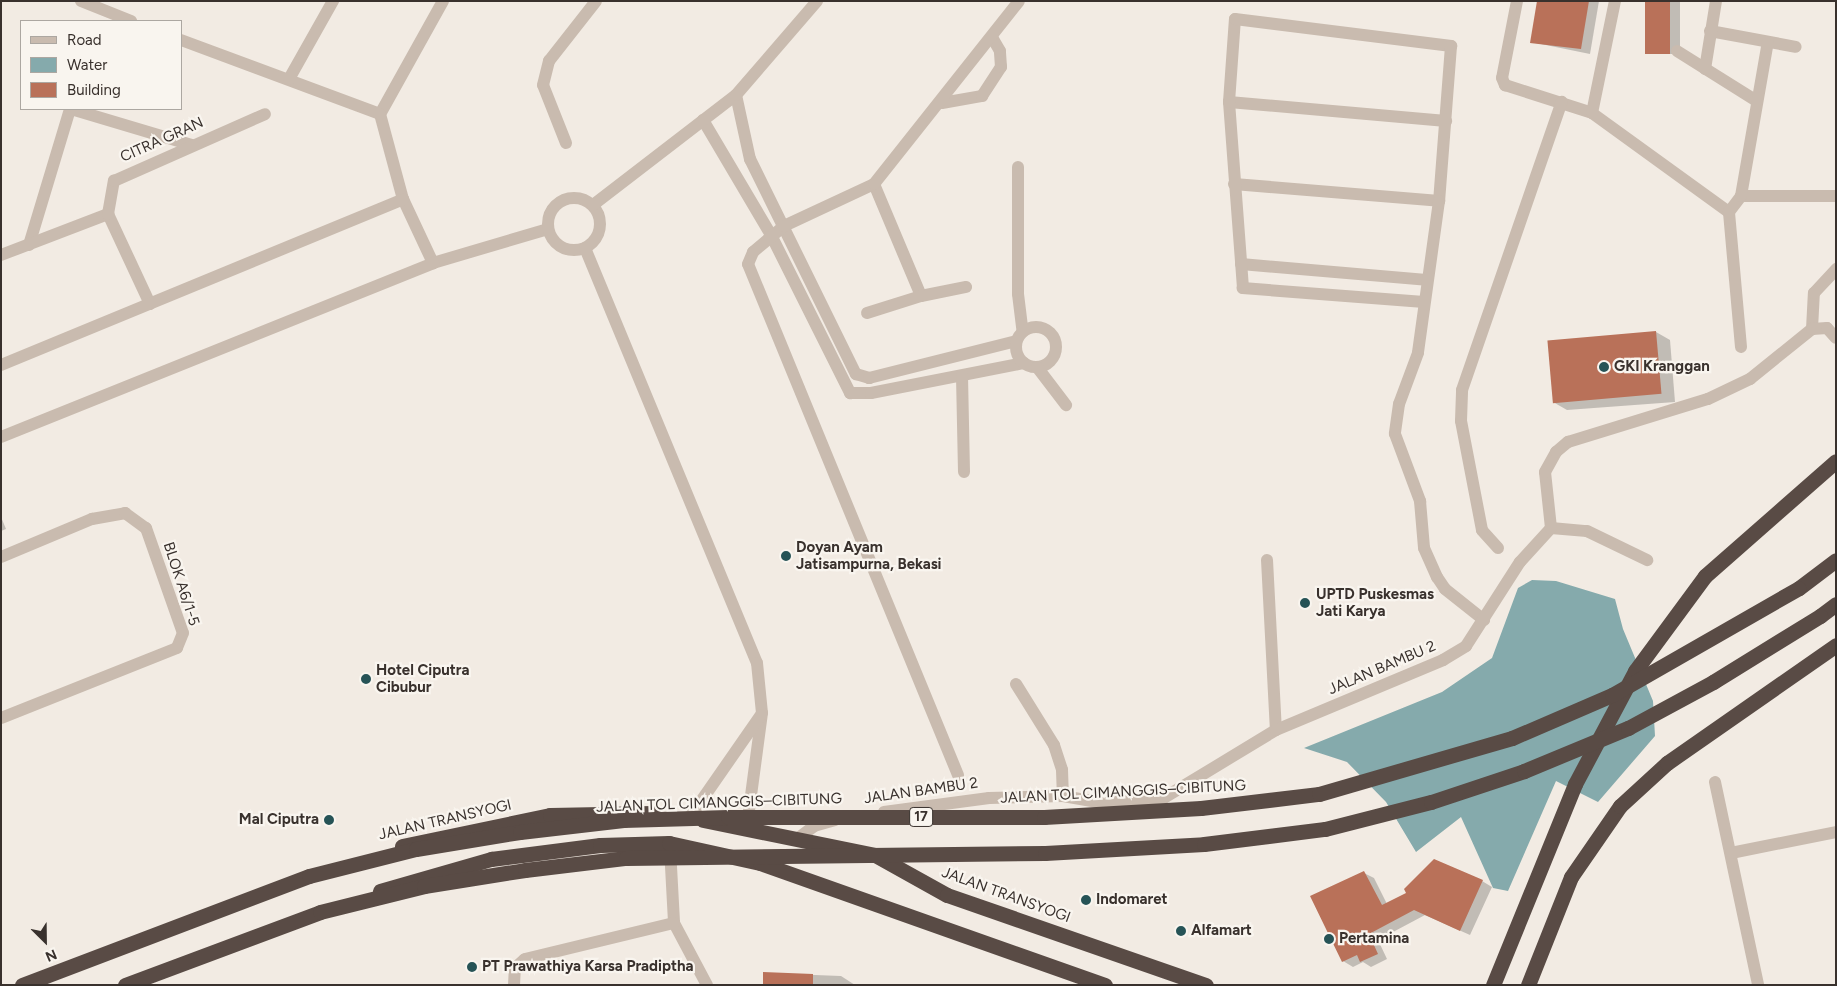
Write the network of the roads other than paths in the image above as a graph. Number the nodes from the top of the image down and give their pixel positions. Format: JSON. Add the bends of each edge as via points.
{"nodes":[{"id":1,"x":81,"y":1,"type":"edge"},
{"id":2,"x":333,"y":1,"type":"edge"},
{"id":3,"x":443,"y":1,"type":"edge"},
{"id":4,"x":596,"y":1,"type":"edge"},
{"id":5,"x":817,"y":1,"type":"edge"},
{"id":6,"x":1019,"y":1,"type":"edge"},
{"id":7,"x":1517,"y":1,"type":"edge"},
{"id":8,"x":1614,"y":1,"type":"edge"},
{"id":9,"x":1716,"y":1,"type":"edge"},
{"id":10,"x":128,"y":20,"type":"edge"},
{"id":11,"x":1710,"y":31,"type":"junction"},
{"id":12,"x":992,"y":37,"type":"junction"},
{"id":13,"x":182,"y":40,"type":"edge"},
{"id":14,"x":1768,"y":42,"type":"junction"},
{"id":15,"x":1796,"y":47,"type":"dead end"},
{"id":16,"x":1677,"y":51,"type":"dead end"},
{"id":17,"x":1705,"y":69,"type":"junction"},
{"id":18,"x":289,"y":79,"type":"junction"},
{"id":19,"x":736,"y":95,"type":"junction"},
{"id":20,"x":1755,"y":100,"type":"junction"},
{"id":21,"x":942,"y":102,"type":"junction"},
{"id":22,"x":1229,"y":102,"type":"junction"},
{"id":23,"x":1562,"y":102,"type":"junction"},
{"id":24,"x":71,"y":110,"type":"edge"},
{"id":25,"x":74,"y":110,"type":"edge"},
{"id":26,"x":1592,"y":113,"type":"junction"},
{"id":27,"x":265,"y":114,"type":"dead end"},
{"id":28,"x":380,"y":114,"type":"junction"},
{"id":29,"x":703,"y":120,"type":"junction"},
{"id":30,"x":1446,"y":121,"type":"junction"},
{"id":31,"x":566,"y":143,"type":"dead end"},
{"id":32,"x":192,"y":144,"type":"junction"},
{"id":33,"x":1018,"y":167,"type":"dead end"},
{"id":34,"x":874,"y":184,"type":"junction"},
{"id":35,"x":1234,"y":184,"type":"junction"},
{"id":36,"x":1741,"y":196,"type":"junction"},
{"id":37,"x":1836,"y":196,"type":"edge"},
{"id":38,"x":403,"y":199,"type":"junction"},
{"id":39,"x":1439,"y":201,"type":"junction"},
{"id":40,"x":593,"y":205,"type":"junction"},
{"id":41,"x":1729,"y":212,"type":"junction"},
{"id":42,"x":108,"y":214,"type":"junction"},
{"id":43,"x":784,"y":226,"type":"junction"},
{"id":44,"x":548,"y":229,"type":"junction"},
{"id":45,"x":771,"y":235,"type":"junction"},
{"id":46,"x":29,"y":245,"type":"junction"},
{"id":47,"x":585,"y":248,"type":"junction"},
{"id":48,"x":1,"y":255,"type":"edge"},
{"id":49,"x":433,"y":263,"type":"junction"},
{"id":50,"x":1241,"y":264,"type":"junction"},
{"id":51,"x":1836,"y":269,"type":"edge"},
{"id":52,"x":1426,"y":280,"type":"junction"},
{"id":53,"x":966,"y":287,"type":"dead end"},
{"id":54,"x":921,"y":296,"type":"junction"},
{"id":55,"x":1424,"y":302,"type":"junction"},
{"id":56,"x":150,"y":304,"type":"junction"},
{"id":57,"x":867,"y":314,"type":"dead end"},
{"id":58,"x":1812,"y":329,"type":"junction"},
{"id":59,"x":1020,"y":336,"type":"junction"},
{"id":60,"x":1836,"y":338,"type":"edge"},
{"id":61,"x":1741,"y":347,"type":"dead end"},
{"id":62,"x":1024,"y":363,"type":"junction"},
{"id":63,"x":1,"y":365,"type":"edge"},
{"id":64,"x":1037,"y":367,"type":"junction"},
{"id":65,"x":962,"y":376,"type":"junction"},
{"id":66,"x":1066,"y":406,"type":"dead end"},
{"id":67,"x":1,"y":437,"type":"edge"},
{"id":68,"x":1836,"y":461,"type":"edge"},
{"id":69,"x":964,"y":472,"type":"dead end"},
{"id":70,"x":1550,"y":528,"type":"junction"},
{"id":71,"x":1498,"y":548,"type":"dead end"},
{"id":72,"x":1,"y":557,"type":"edge"},
{"id":73,"x":1267,"y":560,"type":"dead end"},
{"id":74,"x":1646,"y":560,"type":"dead end"},
{"id":75,"x":1836,"y":560,"type":"edge"},
{"id":76,"x":1836,"y":604,"type":"edge"},
{"id":77,"x":1484,"y":620,"type":"junction"},
{"id":78,"x":1836,"y":645,"type":"edge"},
{"id":79,"x":1016,"y":684,"type":"dead end"},
{"id":80,"x":762,"y":713,"type":"junction"},
{"id":81,"x":1,"y":718,"type":"edge"},
{"id":82,"x":1276,"y":730,"type":"junction"},
{"id":83,"x":958,"y":775,"type":"dead end"},
{"id":84,"x":1715,"y":782,"type":"dead end"},
{"id":85,"x":1063,"y":796,"type":"junction"},
{"id":86,"x":690,"y":818,"type":"junction"},
{"id":87,"x":746,"y":832,"type":"junction"},
{"id":88,"x":1836,"y":832,"type":"edge"},
{"id":89,"x":797,"y":839,"type":"junction"},
{"id":90,"x":669,"y":844,"type":"junction"},
{"id":91,"x":1731,"y":853,"type":"junction"},
{"id":92,"x":674,"y":923,"type":"junction"},
{"id":93,"x":15,"y":985,"type":"edge"},
{"id":94,"x":22,"y":985,"type":"edge"},
{"id":95,"x":125,"y":985,"type":"edge"},
{"id":96,"x":139,"y":985,"type":"edge"},
{"id":97,"x":514,"y":985,"type":"edge"},
{"id":98,"x":707,"y":985,"type":"edge"},
{"id":99,"x":1105,"y":985,"type":"edge"},
{"id":100,"x":1206,"y":985,"type":"edge"},
{"id":101,"x":1493,"y":985,"type":"edge"},
{"id":102,"x":1528,"y":985,"type":"edge"},
{"id":103,"x":1758,"y":985,"type":"edge"}],
"edges":[{"from":1,"to":10,"type":"street"},
{"from":2,"to":18,"type":"street"},
{"from":3,"to":28,"type":"street"},
{"from":4,"to":31,"type":"street","via":[[549,61],[543,85]]},
{"from":5,"to":19,"type":"street"},
{"from":6,"to":12,"type":"street"},
{"from":7,"to":23,"type":"street","via":[[1502,82]]},
{"from":8,"to":26,"type":"street"},
{"from":9,"to":11,"type":"street"},
{"from":11,"to":14,"type":"street"},
{"from":11,"to":17,"type":"street"},
{"from":12,"to":21,"type":"street"},
{"from":12,"to":21,"type":"street","via":[[1000,51],[1001,67],[982,96]]},
{"from":13,"to":18,"type":"street"},
{"from":14,"to":15,"type":"street"},
{"from":14,"to":20,"type":"street"},
{"from":16,"to":17,"type":"street"},
{"from":17,"to":20,"type":"street"},
{"from":18,"to":28,"type":"street"},
{"from":19,"to":29,"type":"street"},
{"from":19,"to":43,"type":"street","via":[[750,159]]},
{"from":20,"to":36,"type":"street"},
{"from":21,"to":34,"type":"street"},
{"from":22,"to":30,"type":"street"},
{"from":22,"to":30,"type":"street","via":[[1235,20],[1451,46]]},
{"from":22,"to":35,"type":"street"},
{"from":23,"to":26,"type":"street"},
{"from":23,"to":71,"type":"street","via":[[1462,390],[1461,421],[1482,530]]},
{"from":24,"to":46,"type":"street"},
{"from":25,"to":32,"type":"street"},
{"from":26,"to":41,"type":"street"},
{"from":27,"to":32,"type":"street","name":"CITRA GRAN"},
{"from":28,"to":38,"type":"street"},
{"from":29,"to":40,"type":"street"},
{"from":29,"to":45,"type":"street"},
{"from":30,"to":39,"type":"street"},
{"from":32,"to":42,"type":"street","name":"CITRA GRAN","via":[[114,181]]},
{"from":33,"to":59,"type":"street"},
{"from":34,"to":43,"type":"street"},
{"from":34,"to":54,"type":"street"},
{"from":35,"to":39,"type":"street"},
{"from":35,"to":50,"type":"street"},
{"from":36,"to":37,"type":"street"},
{"from":36,"to":41,"type":"street"},
{"from":38,"to":49,"type":"street"},
{"from":38,"to":56,"type":"street"},
{"from":39,"to":52,"type":"street"},
{"from":40,"to":44,"type":"street","via":[[577,198],[559,203],[550,215]]},
{"from":40,"to":47,"type":"street","via":[[600,229]]},
{"from":41,"to":61,"type":"street"},
{"from":42,"to":46,"type":"street"},
{"from":42,"to":56,"type":"street"},
{"from":43,"to":45,"type":"street"},
{"from":43,"to":59,"type":"street","via":[[852,370],[860,376],[869,378]]},
{"from":44,"to":47,"type":"street","via":[[562,247]]},
{"from":44,"to":49,"type":"street"},
{"from":45,"to":65,"type":"street","via":[[850,393],[871,393]]},
{"from":45,"to":83,"type":"street","via":[[750,257],[750,275]]},
{"from":46,"to":48,"type":"street"},
{"from":47,"to":80,"type":"street","via":[[757,662]]},
{"from":49,"to":67,"type":"street"},
{"from":50,"to":52,"type":"street"},
{"from":50,"to":55,"type":"street","via":[[1243,288]]},
{"from":51,"to":58,"type":"street","via":[[1814,293]]},
{"from":52,"to":55,"type":"street"},
{"from":53,"to":54,"type":"street"},
{"from":54,"to":57,"type":"street"},
{"from":55,"to":77,"type":"street","via":[[1418,353],[1399,404],[1395,434],[1420,501],[1424,548],[1437,576],[1445,589]]},
{"from":56,"to":63,"type":"street"},
{"from":58,"to":60,"type":"street","via":[[1827,328]]},
{"from":58,"to":70,"type":"street","via":[[1750,379],[1708,400],[1568,442],[1556,452],[1545,472]]},
{"from":59,"to":62,"type":"street","via":[[1016,354]]},
{"from":59,"to":64,"type":"street","via":[[1045,329],[1055,342],[1052,359]]},
{"from":62,"to":64,"type":"street"},
{"from":62,"to":65,"type":"street"},
{"from":64,"to":66,"type":"street"},
{"from":65,"to":69,"type":"street"},
{"from":68,"to":101,"type":"highway","bridge":true,"via":[[1705,576],[1662,631],[1607,719],[1514,928]]},
{"from":70,"to":74,"type":"street","via":[[1587,531]]},
{"from":70,"to":77,"type":"street","name":"JALAN BAMBU 2","via":[[1520,562]]},
{"from":72,"to":81,"type":"street","name":"BLOK A6/1-5","via":[[92,519],[125,513],[146,528],[183,633],[177,648]]},
{"from":73,"to":82,"type":"street"},
{"from":75,"to":94,"type":"highway","name":"JALAN TOL CIMANGGIS–CIBITUNG","number":"17","bridge":true,"via":[[1799,588],[1612,695],[1512,738],[1318,794],[1201,808],[1044,817],[623,820],[520,832],[416,848],[309,876]]},
{"from":76,"to":95,"type":"highway","bridge":true,"via":[[1628,728],[1524,771],[1431,802],[1325,829],[1204,844],[1045,853],[626,858],[525,870],[424,886],[320,912]]},
{"from":77,"to":82,"type":"street","name":"JALAN BAMBU 2","via":[[1466,646],[1443,660]]},
{"from":78,"to":102,"type":"highway","via":[[1667,763],[1620,806],[1571,877]]},
{"from":79,"to":85,"type":"street","via":[[1054,745],[1062,770]]},
{"from":80,"to":86,"type":"street"},
{"from":80,"to":87,"type":"street"},
{"from":82,"to":85,"type":"street","name":"JALAN BAMBU 2","via":[[1162,799],[1103,803]]},
{"from":84,"to":91,"type":"street"},
{"from":85,"to":89,"type":"street","name":"JALAN BAMBU 2","via":[[989,798],[920,806],[830,821]]},
{"from":86,"to":87,"type":"highway","name":"JALAN TRANSYOGI"},
{"from":86,"to":93,"type":"highway","name":"JALAN TRANSYOGI","via":[[587,812],[485,825],[422,840],[160,929]]},
{"from":87,"to":89,"type":"highway","name":"JALAN TRANSYOGI"},
{"from":88,"to":91,"type":"street"},
{"from":89,"to":100,"type":"highway","name":"JALAN TRANSYOGI","via":[[875,855],[947,895]]},
{"from":90,"to":92,"type":"street"},
{"from":90,"to":96,"type":"highway","via":[[544,851],[432,874]]},
{"from":90,"to":99,"type":"highway","via":[[760,863]]},
{"from":91,"to":103,"type":"street"},
{"from":92,"to":97,"type":"street","via":[[525,959],[515,968]]},
{"from":92,"to":98,"type":"street"}]}
